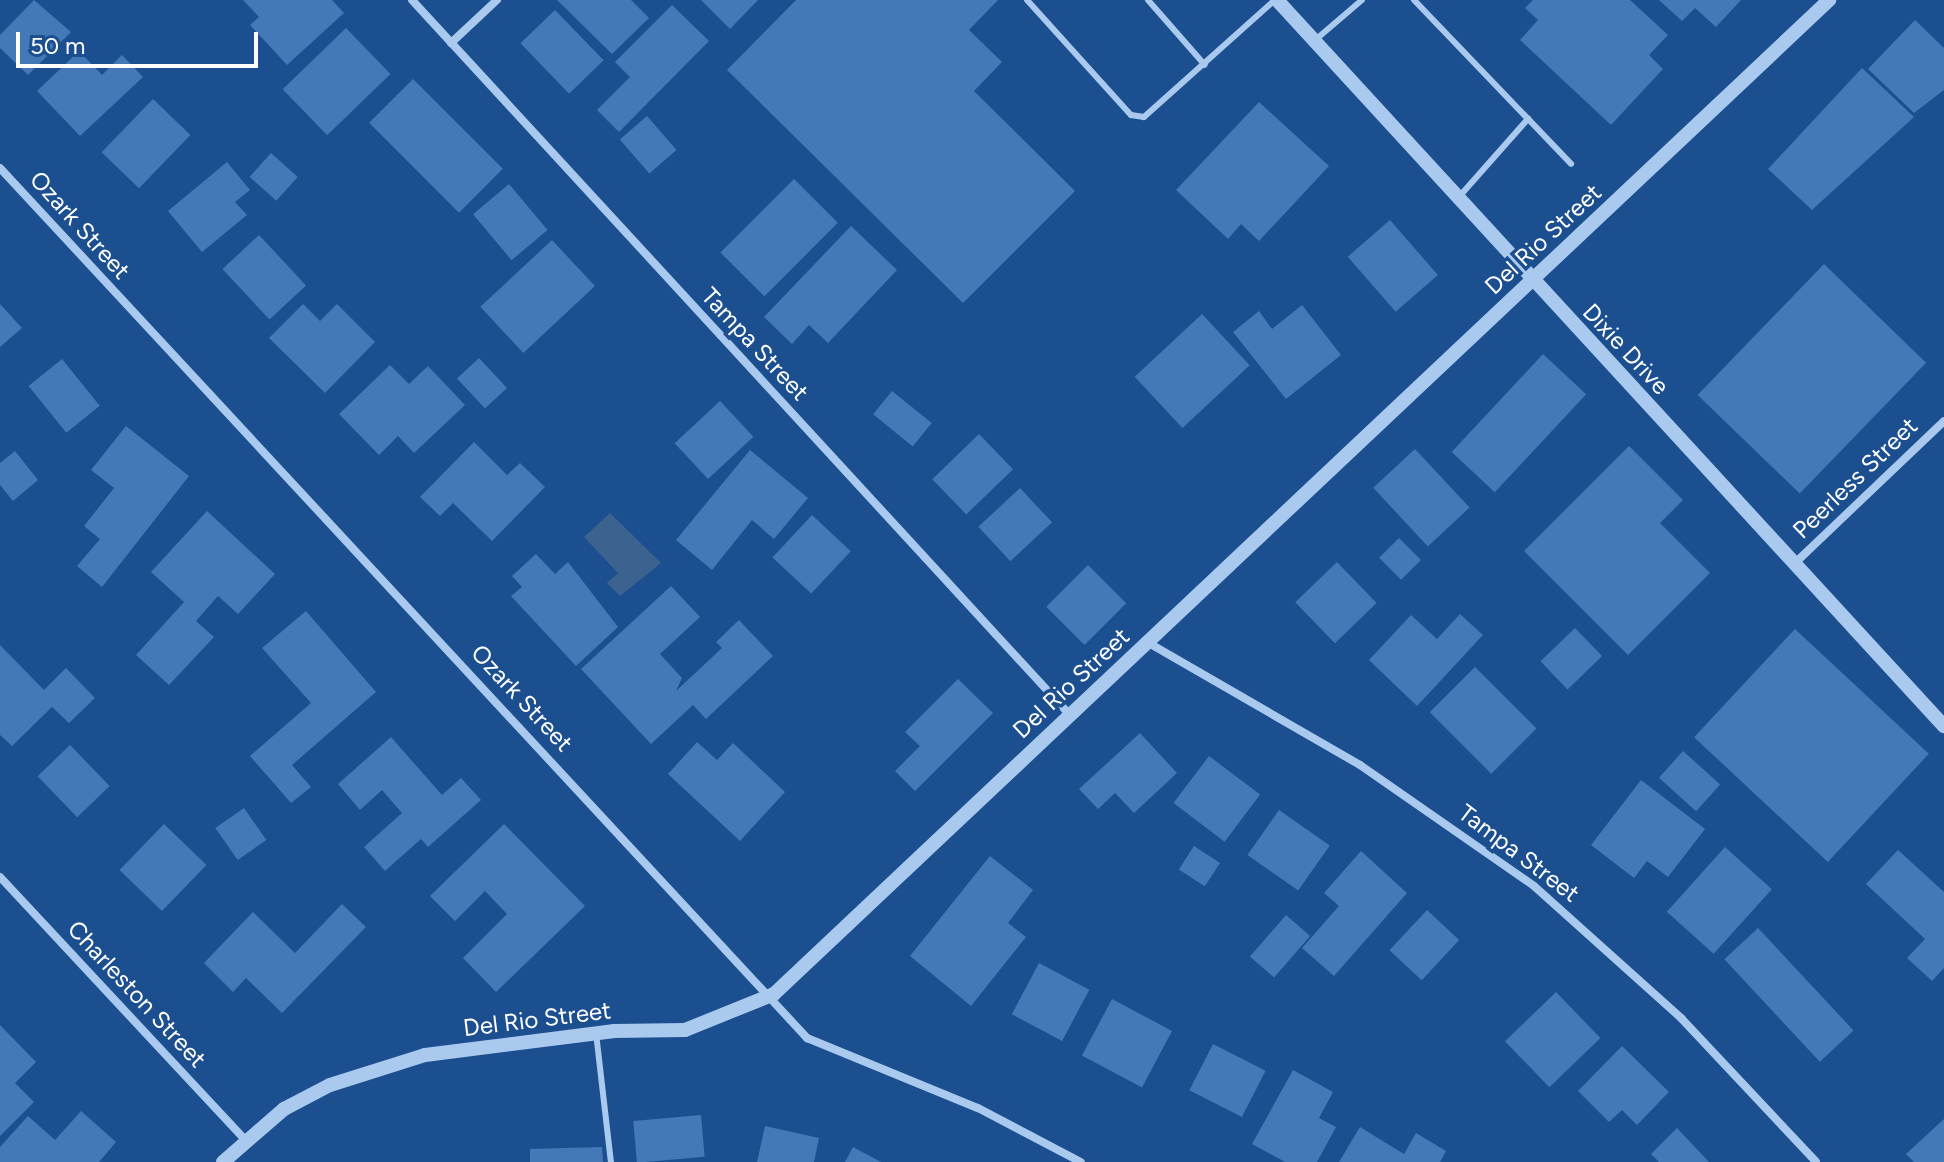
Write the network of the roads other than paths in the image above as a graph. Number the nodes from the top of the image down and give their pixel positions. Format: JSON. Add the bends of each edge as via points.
{"nodes":[{"id":1,"x":412,"y":0,"type":"edge"},
{"id":2,"x":497,"y":0,"type":"edge"},
{"id":3,"x":1027,"y":0,"type":"edge"},
{"id":4,"x":1148,"y":0,"type":"edge"},
{"id":5,"x":1276,"y":0,"type":"edge"},
{"id":6,"x":1362,"y":0,"type":"edge"},
{"id":7,"x":1414,"y":0,"type":"edge"},
{"id":8,"x":1829,"y":0,"type":"edge"},
{"id":9,"x":1314,"y":41,"type":"junction"},
{"id":10,"x":451,"y":43,"type":"junction"},
{"id":11,"x":1205,"y":65,"type":"junction"},
{"id":12,"x":1528,"y":119,"type":"junction"},
{"id":13,"x":1571,"y":164,"type":"dead end"},
{"id":14,"x":0,"y":168,"type":"edge"},
{"id":15,"x":1458,"y":198,"type":"junction"},
{"id":16,"x":1532,"y":279,"type":"junction"},
{"id":17,"x":1944,"y":421,"type":"edge"},
{"id":18,"x":1794,"y":564,"type":"junction"},
{"id":19,"x":1147,"y":642,"type":"junction"},
{"id":20,"x":1069,"y":714,"type":"junction"},
{"id":21,"x":1944,"y":726,"type":"edge"},
{"id":22,"x":0,"y":877,"type":"edge"},
{"id":23,"x":774,"y":994,"type":"junction"},
{"id":24,"x":596,"y":1033,"type":"junction"},
{"id":25,"x":244,"y":1139,"type":"junction"},
{"id":26,"x":223,"y":1162,"type":"edge"},
{"id":27,"x":611,"y":1162,"type":"edge"},
{"id":28,"x":1081,"y":1162,"type":"edge"},
{"id":29,"x":1816,"y":1162,"type":"edge"}],
"edges":[{"from":1,"to":10,"type":"street","name":"Tampa Street"},
{"from":2,"to":10,"type":"street"},
{"from":3,"to":11,"type":"lane","via":[[1131,115],[1155,112]]},
{"from":4,"to":11,"type":"lane"},
{"from":5,"to":9,"type":"street","name":"Dixie Drive"},
{"from":5,"to":11,"type":"lane"},
{"from":6,"to":9,"type":"lane"},
{"from":7,"to":12,"type":"lane"},
{"from":8,"to":16,"type":"street","name":"Del Rio Street"},
{"from":9,"to":15,"type":"street","name":"Dixie Drive"},
{"from":10,"to":20,"type":"street","name":"Tampa Street"},
{"from":12,"to":13,"type":"lane"},
{"from":12,"to":15,"type":"lane"},
{"from":14,"to":23,"type":"street","name":"Ozark Street"},
{"from":15,"to":16,"type":"street","name":"Dixie Drive"},
{"from":16,"to":18,"type":"street","name":"Dixie Drive"},
{"from":16,"to":19,"type":"street","name":"Del Rio Street"},
{"from":17,"to":18,"type":"street","name":"Peerless Street"},
{"from":18,"to":21,"type":"street","name":"Dixie Drive"},
{"from":19,"to":20,"type":"street","name":"Del Rio Street"},
{"from":19,"to":29,"type":"street","name":"Tampa Street","via":[[1360,765],[1534,886],[1681,1018]]},
{"from":20,"to":23,"type":"street","name":"Del Rio Street"},
{"from":22,"to":25,"type":"street","name":"Charleston Street"},
{"from":23,"to":24,"type":"street","name":"Del Rio Street","via":[[685,1030]]},
{"from":23,"to":28,"type":"street","name":"Ozark Street","via":[[807,1038],[978,1108]]},
{"from":24,"to":25,"type":"street","name":"Del Rio Street","via":[[425,1055],[330,1085]]},
{"from":24,"to":27,"type":"lane"},
{"from":25,"to":26,"type":"street","name":"Del Rio Street"}]}
